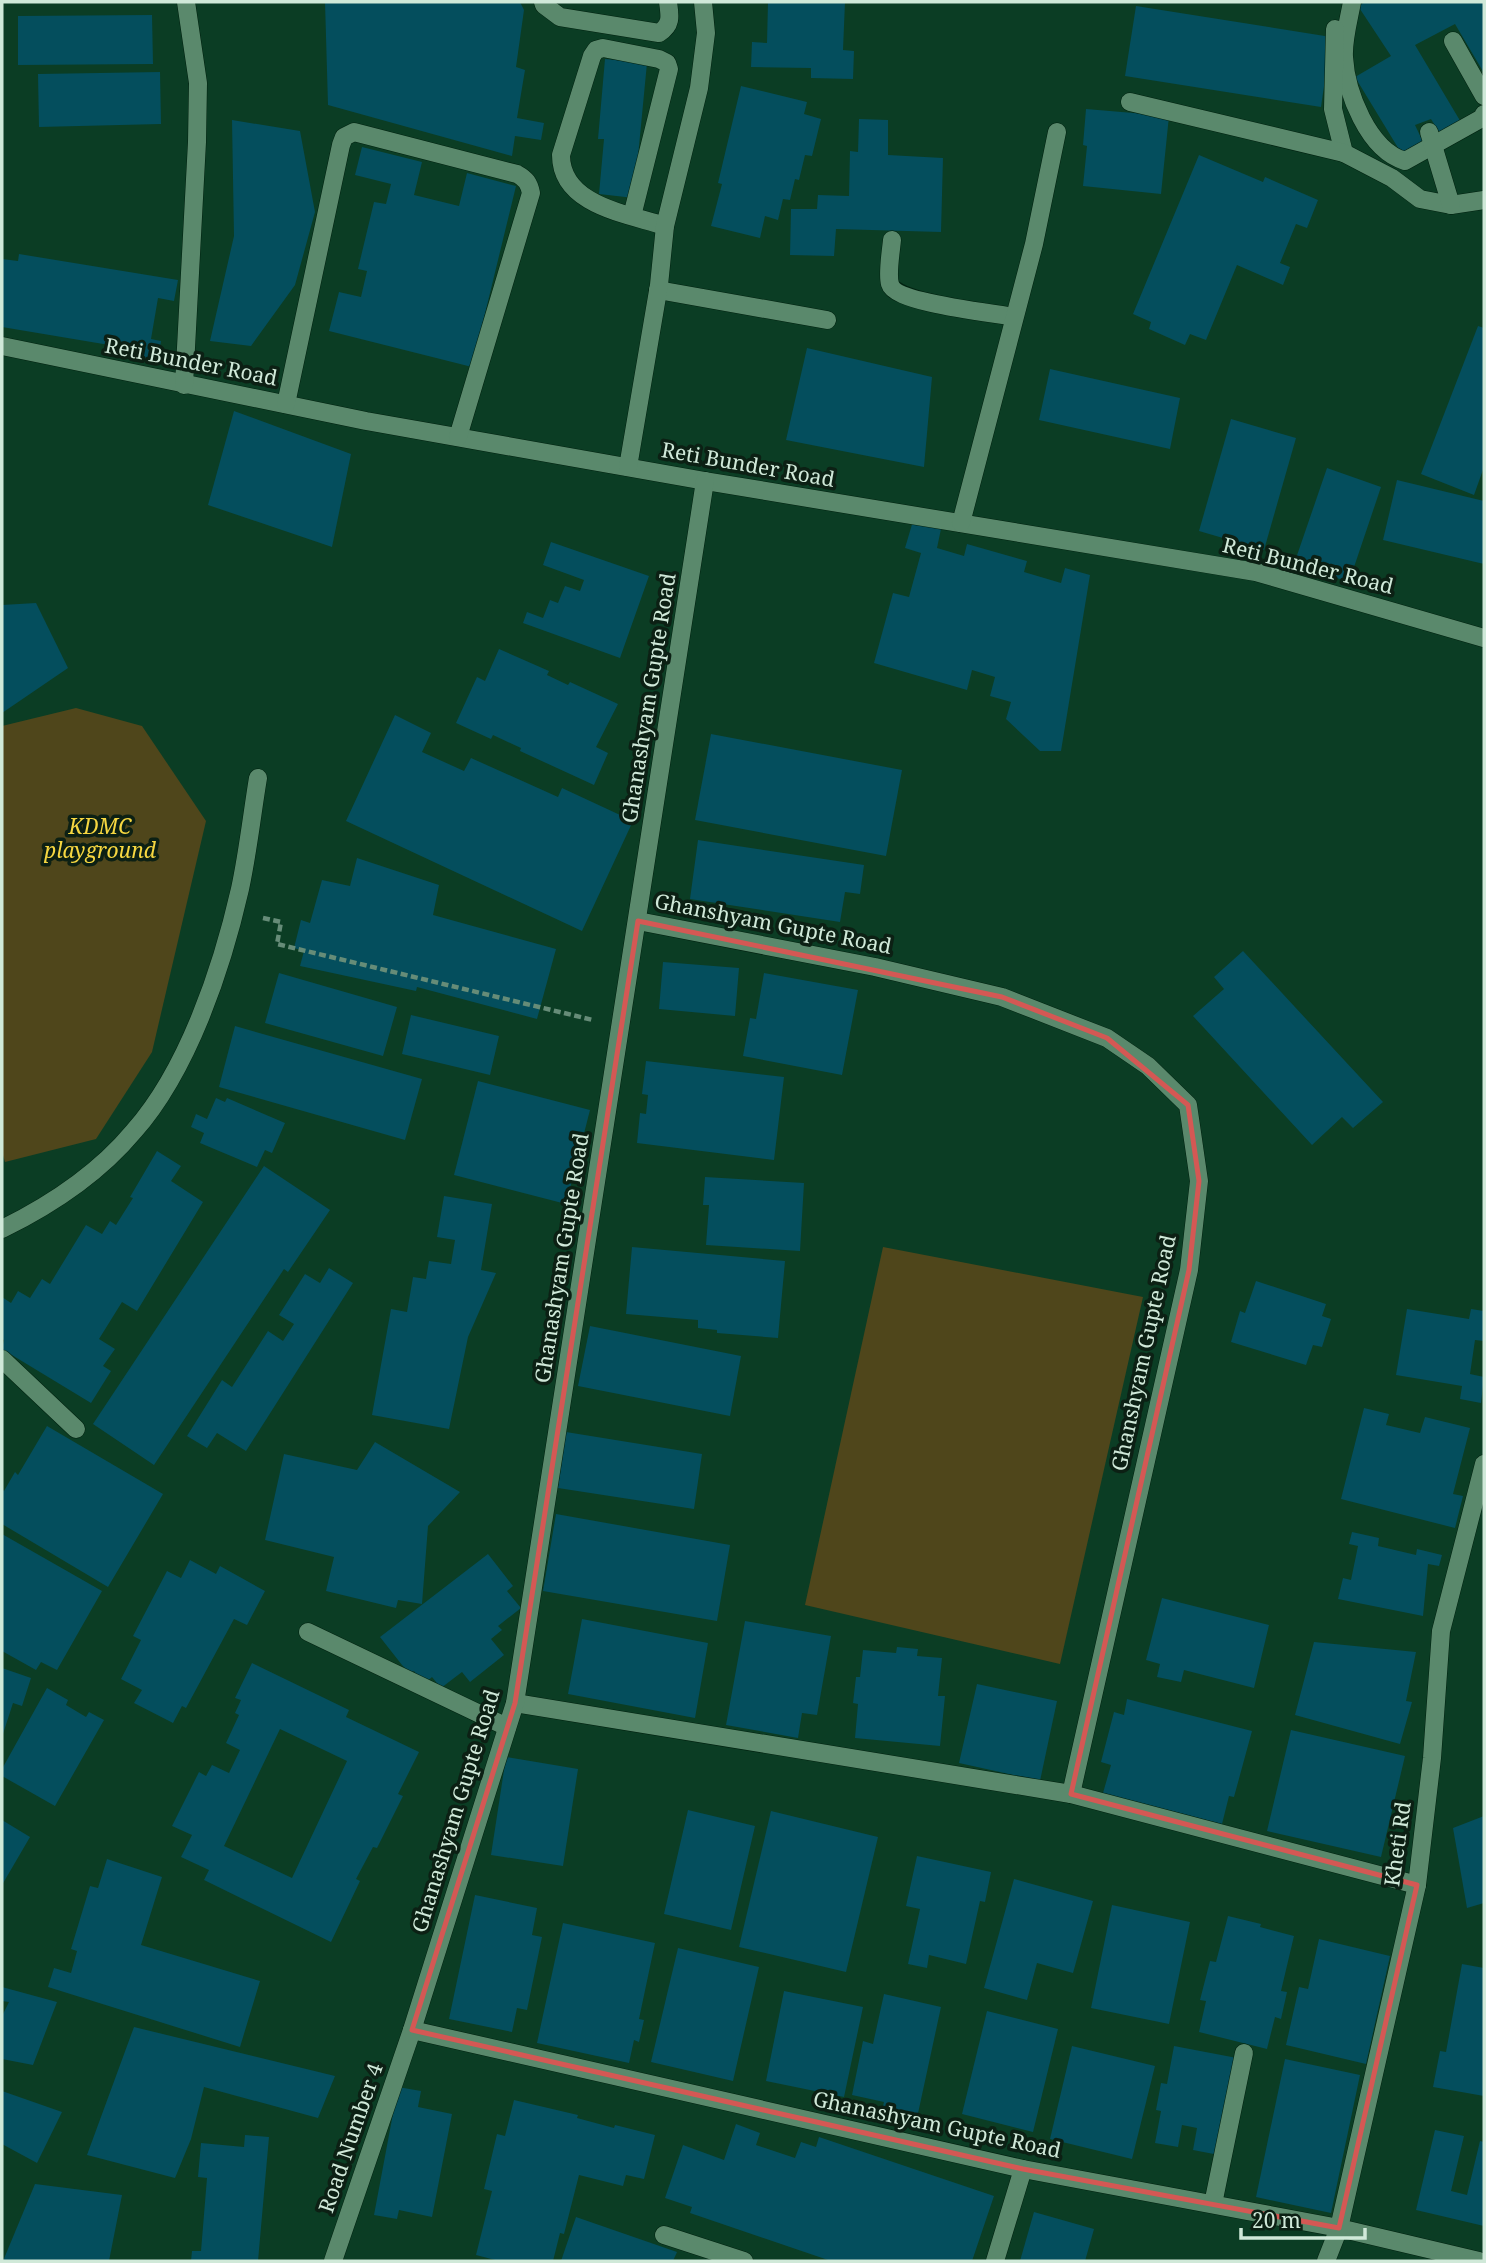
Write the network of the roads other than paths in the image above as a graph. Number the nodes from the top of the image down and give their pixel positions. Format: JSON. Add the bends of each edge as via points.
{"nodes":[{"id":1,"x":186,"y":2,"type":"edge"},
{"id":2,"x":543,"y":2,"type":"edge"},
{"id":3,"x":668,"y":2,"type":"edge"},
{"id":4,"x":703,"y":2,"type":"edge"},
{"id":5,"x":1352,"y":2,"type":"edge"},
{"id":6,"x":1335,"y":29,"type":"dead end"},
{"id":7,"x":1453,"y":41,"type":"dead end"},
{"id":8,"x":1484,"y":96,"type":"edge"},
{"id":9,"x":1130,"y":102,"type":"dead end"},
{"id":10,"x":1484,"y":114,"type":"edge"},
{"id":11,"x":1057,"y":132,"type":"dead end"},
{"id":12,"x":1431,"y":139,"type":"junction"},
{"id":13,"x":1345,"y":153,"type":"junction"},
{"id":14,"x":1484,"y":200,"type":"edge"},
{"id":15,"x":1451,"y":205,"type":"junction"},
{"id":16,"x":632,"y":216,"type":"junction"},
{"id":17,"x":665,"y":226,"type":"junction"},
{"id":18,"x":892,"y":240,"type":"dead end"},
{"id":19,"x":658,"y":290,"type":"junction"},
{"id":20,"x":1014,"y":317,"type":"junction"},
{"id":21,"x":827,"y":320,"type":"dead end"},
{"id":22,"x":2,"y":346,"type":"edge"},
{"id":23,"x":184,"y":385,"type":"junction"},
{"id":24,"x":286,"y":404,"type":"junction"},
{"id":25,"x":458,"y":437,"type":"junction"},
{"id":26,"x":628,"y":467,"type":"junction"},
{"id":27,"x":705,"y":481,"type":"junction"},
{"id":28,"x":961,"y":523,"type":"junction"},
{"id":29,"x":1484,"y":638,"type":"edge"},
{"id":30,"x":258,"y":778,"type":"dead end"},
{"id":31,"x":638,"y":921,"type":"junction"},
{"id":32,"x":2,"y":1228,"type":"edge"},
{"id":33,"x":2,"y":1359,"type":"edge"},
{"id":34,"x":76,"y":1430,"type":"dead end"},
{"id":35,"x":1484,"y":1464,"type":"edge"},
{"id":36,"x":308,"y":1632,"type":"dead end"},
{"id":37,"x":515,"y":1703,"type":"junction"},
{"id":38,"x":507,"y":1727,"type":"junction"},
{"id":39,"x":1071,"y":1794,"type":"junction"},
{"id":40,"x":1418,"y":1885,"type":"junction"},
{"id":41,"x":412,"y":2030,"type":"junction"},
{"id":42,"x":1244,"y":2053,"type":"dead end"},
{"id":43,"x":1023,"y":2169,"type":"junction"},
{"id":44,"x":1213,"y":2204,"type":"junction"},
{"id":45,"x":1339,"y":2228,"type":"junction"},
{"id":46,"x":664,"y":2235,"type":"dead end"},
{"id":47,"x":333,"y":2261,"type":"edge"},
{"id":48,"x":744,"y":2261,"type":"edge"},
{"id":49,"x":995,"y":2261,"type":"edge"},
{"id":50,"x":1326,"y":2261,"type":"edge"},
{"id":51,"x":1479,"y":2261,"type":"edge"}],
"edges":[{"from":1,"to":23,"type":"street","via":[[198,83]]},
{"from":2,"to":3,"type":"street","via":[[560,17],[659,33],[670,19]]},
{"from":4,"to":17,"type":"street","via":[[706,33],[699,88]]},
{"from":5,"to":12,"type":"street","via":[[1344,55],[1354,102],[1378,145],[1405,161]]},
{"from":6,"to":13,"type":"street","via":[[1333,109]]},
{"from":7,"to":8,"type":"street"},
{"from":9,"to":13,"type":"street"},
{"from":10,"to":12,"type":"street"},
{"from":11,"to":20,"type":"street"},
{"from":12,"to":15,"type":"street"},
{"from":13,"to":15,"type":"street","via":[[1420,198]]},
{"from":14,"to":15,"type":"street"},
{"from":16,"to":16,"type":"street","via":[[607,209],[576,191],[561,164],[592,56],[603,48],[659,59],[669,69]]},
{"from":16,"to":17,"type":"street"},
{"from":17,"to":19,"type":"street"},
{"from":18,"to":20,"type":"street","via":[[890,284],[895,291],[911,299]]},
{"from":19,"to":21,"type":"street"},
{"from":19,"to":26,"type":"street"},
{"from":20,"to":28,"type":"street"},
{"from":22,"to":23,"type":"street","name":"Reti Bunder Road"},
{"from":23,"to":24,"type":"street","name":"Reti Bunder Road"},
{"from":24,"to":25,"type":"street","name":"Reti Bunder Road"},
{"from":24,"to":25,"type":"street","via":[[341,145],[344,137],[354,132],[517,174],[530,185]]},
{"from":25,"to":26,"type":"street","name":"Reti Bunder Road"},
{"from":26,"to":27,"type":"street","name":"Reti Bunder Road"},
{"from":27,"to":28,"type":"street","name":"Reti Bunder Road"},
{"from":27,"to":31,"type":"street","name":"Ghanashyam Gupte Road"},
{"from":28,"to":29,"type":"street","name":"Reti Bunder Road","via":[[1256,572]]},
{"from":30,"to":32,"type":"street","via":[[241,887],[219,968],[177,1069],[135,1131],[76,1186]]},
{"from":31,"to":37,"type":"street","name":"Ghanashyam Gupte Road"},
{"from":31,"to":39,"type":"street","name":"Ghanshyam Gupte Road","via":[[1002,997],[1107,1038],[1148,1066],[1188,1105],[1199,1181],[1189,1270]]},
{"from":33,"to":34,"type":"street"},
{"from":35,"to":40,"type":"street","name":"Kheti Rd","via":[[1441,1631]]},
{"from":36,"to":38,"type":"street"},
{"from":37,"to":38,"type":"street","name":"Ghanashyam Gupte Road"},
{"from":37,"to":39,"type":"street"},
{"from":38,"to":41,"type":"street","name":"Ghanashyam Gupte Road"},
{"from":39,"to":40,"type":"street"},
{"from":40,"to":45,"type":"street","name":"Kheti Rd"},
{"from":41,"to":43,"type":"street","name":"Ghanashyam Gupte Road"},
{"from":41,"to":47,"type":"street","name":"Road Number 4"},
{"from":42,"to":44,"type":"street"},
{"from":43,"to":44,"type":"street","name":"Ghanashyam Gupte Road"},
{"from":43,"to":49,"type":"street"},
{"from":44,"to":45,"type":"street","name":"Ghanashyam Gupte Road"},
{"from":45,"to":50,"type":"street","name":"Kheti Rd"},
{"from":45,"to":51,"type":"street","name":"Ghanashyam Gupte Road"},
{"from":46,"to":48,"type":"street"}]}
